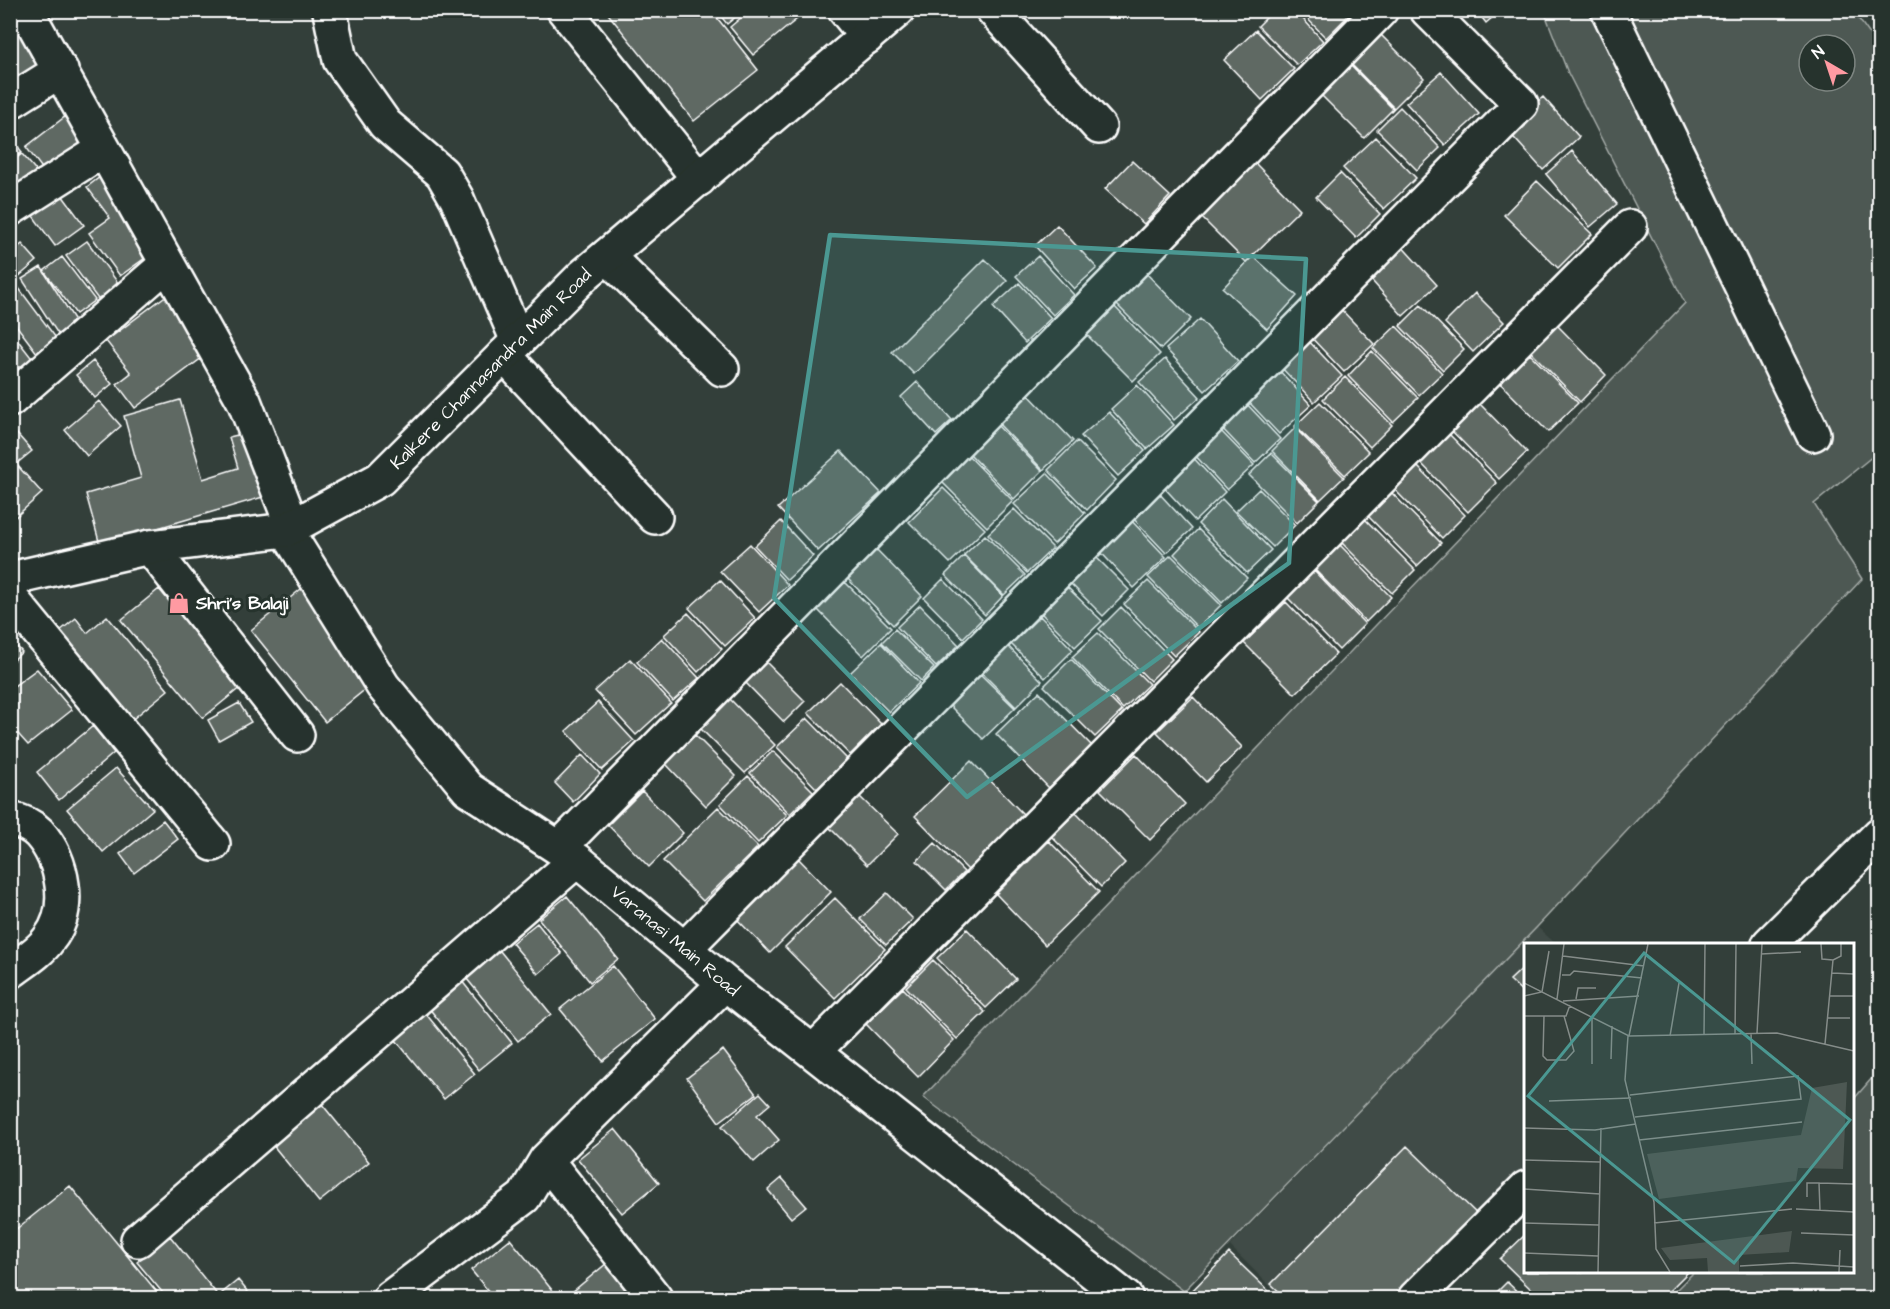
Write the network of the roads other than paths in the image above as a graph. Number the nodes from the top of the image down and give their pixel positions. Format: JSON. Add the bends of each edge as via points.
{"nodes":[{"id":1,"x":26,"y":10,"type":"edge"},
{"id":2,"x":564,"y":10,"type":"edge"},
{"id":3,"x":845,"y":10,"type":"edge"},
{"id":4,"x":898,"y":10,"type":"edge"},
{"id":5,"x":993,"y":10,"type":"edge"},
{"id":6,"x":1381,"y":10,"type":"edge"},
{"id":7,"x":1427,"y":10,"type":"edge"},
{"id":8,"x":1608,"y":10,"type":"edge"},
{"id":9,"x":330,"y":12,"type":"dead end"},
{"id":10,"x":867,"y":37,"type":"junction"},
{"id":11,"x":61,"y":70,"type":"junction"},
{"id":12,"x":10,"y":102,"type":"edge"},
{"id":13,"x":1099,"y":127,"type":"dead end"},
{"id":14,"x":103,"y":150,"type":"junction"},
{"id":15,"x":699,"y":179,"type":"junction"},
{"id":16,"x":10,"y":209,"type":"edge"},
{"id":17,"x":1630,"y":227,"type":"dead end"},
{"id":18,"x":607,"y":256,"type":"junction"},
{"id":19,"x":167,"y":264,"type":"junction"},
{"id":20,"x":511,"y":348,"type":"junction"},
{"id":21,"x":722,"y":369,"type":"dead end"},
{"id":22,"x":10,"y":400,"type":"edge"},
{"id":23,"x":1813,"y":434,"type":"dead end"},
{"id":24,"x":655,"y":516,"type":"dead end"},
{"id":25,"x":290,"y":529,"type":"junction"},
{"id":26,"x":150,"y":547,"type":"junction"},
{"id":27,"x":10,"y":579,"type":"edge"},
{"id":28,"x":10,"y":597,"type":"edge"},
{"id":29,"x":297,"y":735,"type":"dead end"},
{"id":30,"x":10,"y":819,"type":"edge"},
{"id":31,"x":1880,"y":834,"type":"edge"},
{"id":32,"x":213,"y":844,"type":"dead end"},
{"id":33,"x":568,"y":854,"type":"junction"},
{"id":34,"x":1771,"y":943,"type":"edge"},
{"id":35,"x":685,"y":948,"type":"junction"},
{"id":36,"x":10,"y":972,"type":"edge"},
{"id":37,"x":725,"y":983,"type":"junction"},
{"id":38,"x":813,"y":1052,"type":"junction"},
{"id":39,"x":546,"y":1160,"type":"junction"},
{"id":40,"x":1524,"y":1190,"type":"edge"},
{"id":41,"x":138,"y":1240,"type":"dead end"},
{"id":42,"x":390,"y":1299,"type":"edge"},
{"id":43,"x":655,"y":1299,"type":"edge"},
{"id":44,"x":1126,"y":1299,"type":"edge"},
{"id":45,"x":1415,"y":1299,"type":"edge"}],
"edges":[{"from":1,"to":11,"type":"street","name":"Varanasi Main Road"},
{"from":2,"to":15,"type":"street"},
{"from":3,"to":10,"type":"street"},
{"from":4,"to":10,"type":"street","name":"Kalkere Channasandra Main Road"},
{"from":5,"to":13,"type":"street"},
{"from":6,"to":33,"type":"street"},
{"from":7,"to":35,"type":"street","via":[[1521,104]]},
{"from":8,"to":23,"type":"street"},
{"from":9,"to":20,"type":"street","via":[[340,60],[385,124],[442,173],[457,199]]},
{"from":10,"to":15,"type":"street","name":"Kalkere Channasandra Main Road"},
{"from":11,"to":12,"type":"street"},
{"from":11,"to":14,"type":"street","name":"Varanasi Main Road"},
{"from":14,"to":16,"type":"street"},
{"from":14,"to":19,"type":"street","name":"Varanasi Main Road"},
{"from":15,"to":18,"type":"street","name":"Kalkere Channasandra Main Road"},
{"from":17,"to":38,"type":"street"},
{"from":18,"to":20,"type":"street","name":"Kalkere Channasandra Main Road"},
{"from":18,"to":21,"type":"street"},
{"from":19,"to":22,"type":"street"},
{"from":19,"to":25,"type":"street","name":"Varanasi Main Road","via":[[244,402]]},
{"from":20,"to":24,"type":"street"},
{"from":20,"to":25,"type":"street","name":"Kalkere Channasandra Main Road","via":[[380,479]]},
{"from":25,"to":26,"type":"street","name":"Kalkere Channasandra Main Road"},
{"from":25,"to":33,"type":"street","name":"Varanasi Main Road","via":[[383,686],[468,789]]},
{"from":26,"to":27,"type":"street","name":"Kalkere Channasandra Main Road"},
{"from":26,"to":29,"type":"street"},
{"from":28,"to":32,"type":"street"},
{"from":30,"to":36,"type":"street","via":[[38,832],[55,858],[63,888],[62,915],[49,940]]},
{"from":31,"to":34,"type":"street"},
{"from":33,"to":35,"type":"street","name":"Varanasi Main Road"},
{"from":33,"to":41,"type":"street"},
{"from":35,"to":37,"type":"street","name":"Varanasi Main Road"},
{"from":37,"to":38,"type":"street","name":"Varanasi Main Road"},
{"from":37,"to":39,"type":"street"},
{"from":38,"to":44,"type":"street","name":"Varanasi Main Road"},
{"from":39,"to":42,"type":"street","via":[[524,1197]]},
{"from":39,"to":43,"type":"street"},
{"from":40,"to":45,"type":"street"}]}
